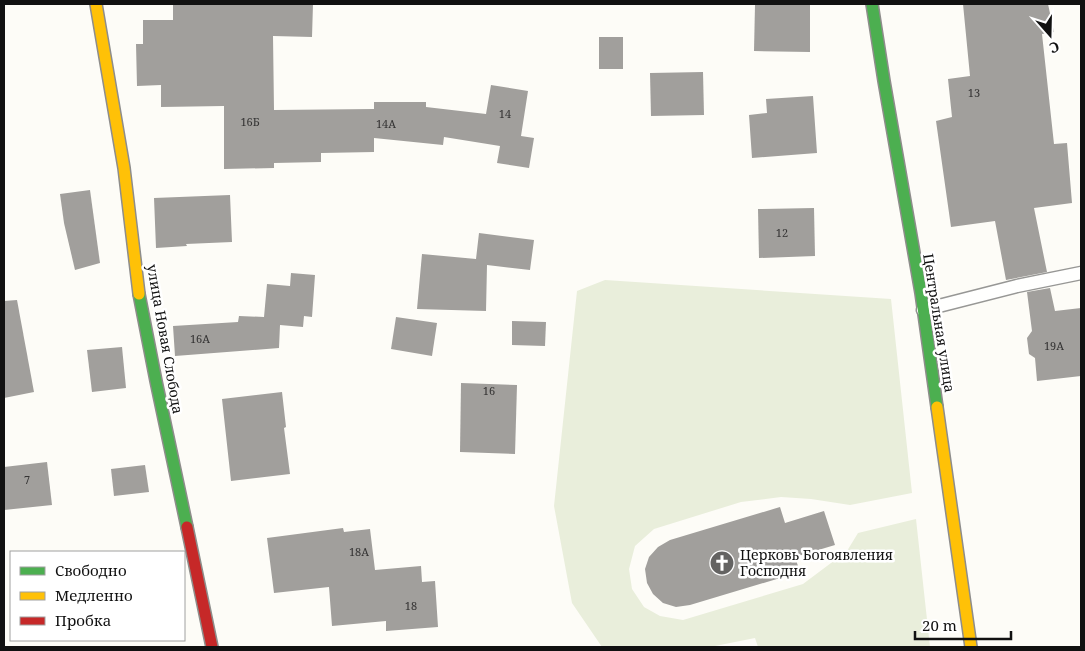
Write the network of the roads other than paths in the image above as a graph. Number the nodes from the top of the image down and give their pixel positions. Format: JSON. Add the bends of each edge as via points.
{"nodes":[{"id":1,"x":96,"y":4,"type":"edge"},
{"id":2,"x":872,"y":4,"type":"edge"},
{"id":3,"x":1081,"y":273,"type":"edge"},
{"id":4,"x":923,"y":310,"type":"junction"},
{"id":5,"x":212,"y":647,"type":"edge"},
{"id":6,"x":971,"y":647,"type":"edge"}],
"edges":[{"from":1,"to":5,"type":"street","name":"улица Новая Слобода","via":[[124,168],[140,301]]},
{"from":2,"to":4,"type":"street","name":"Центральная улица"},
{"from":3,"to":4,"type":"lane"},
{"from":4,"to":6,"type":"street","name":"Центральная улица"}]}
